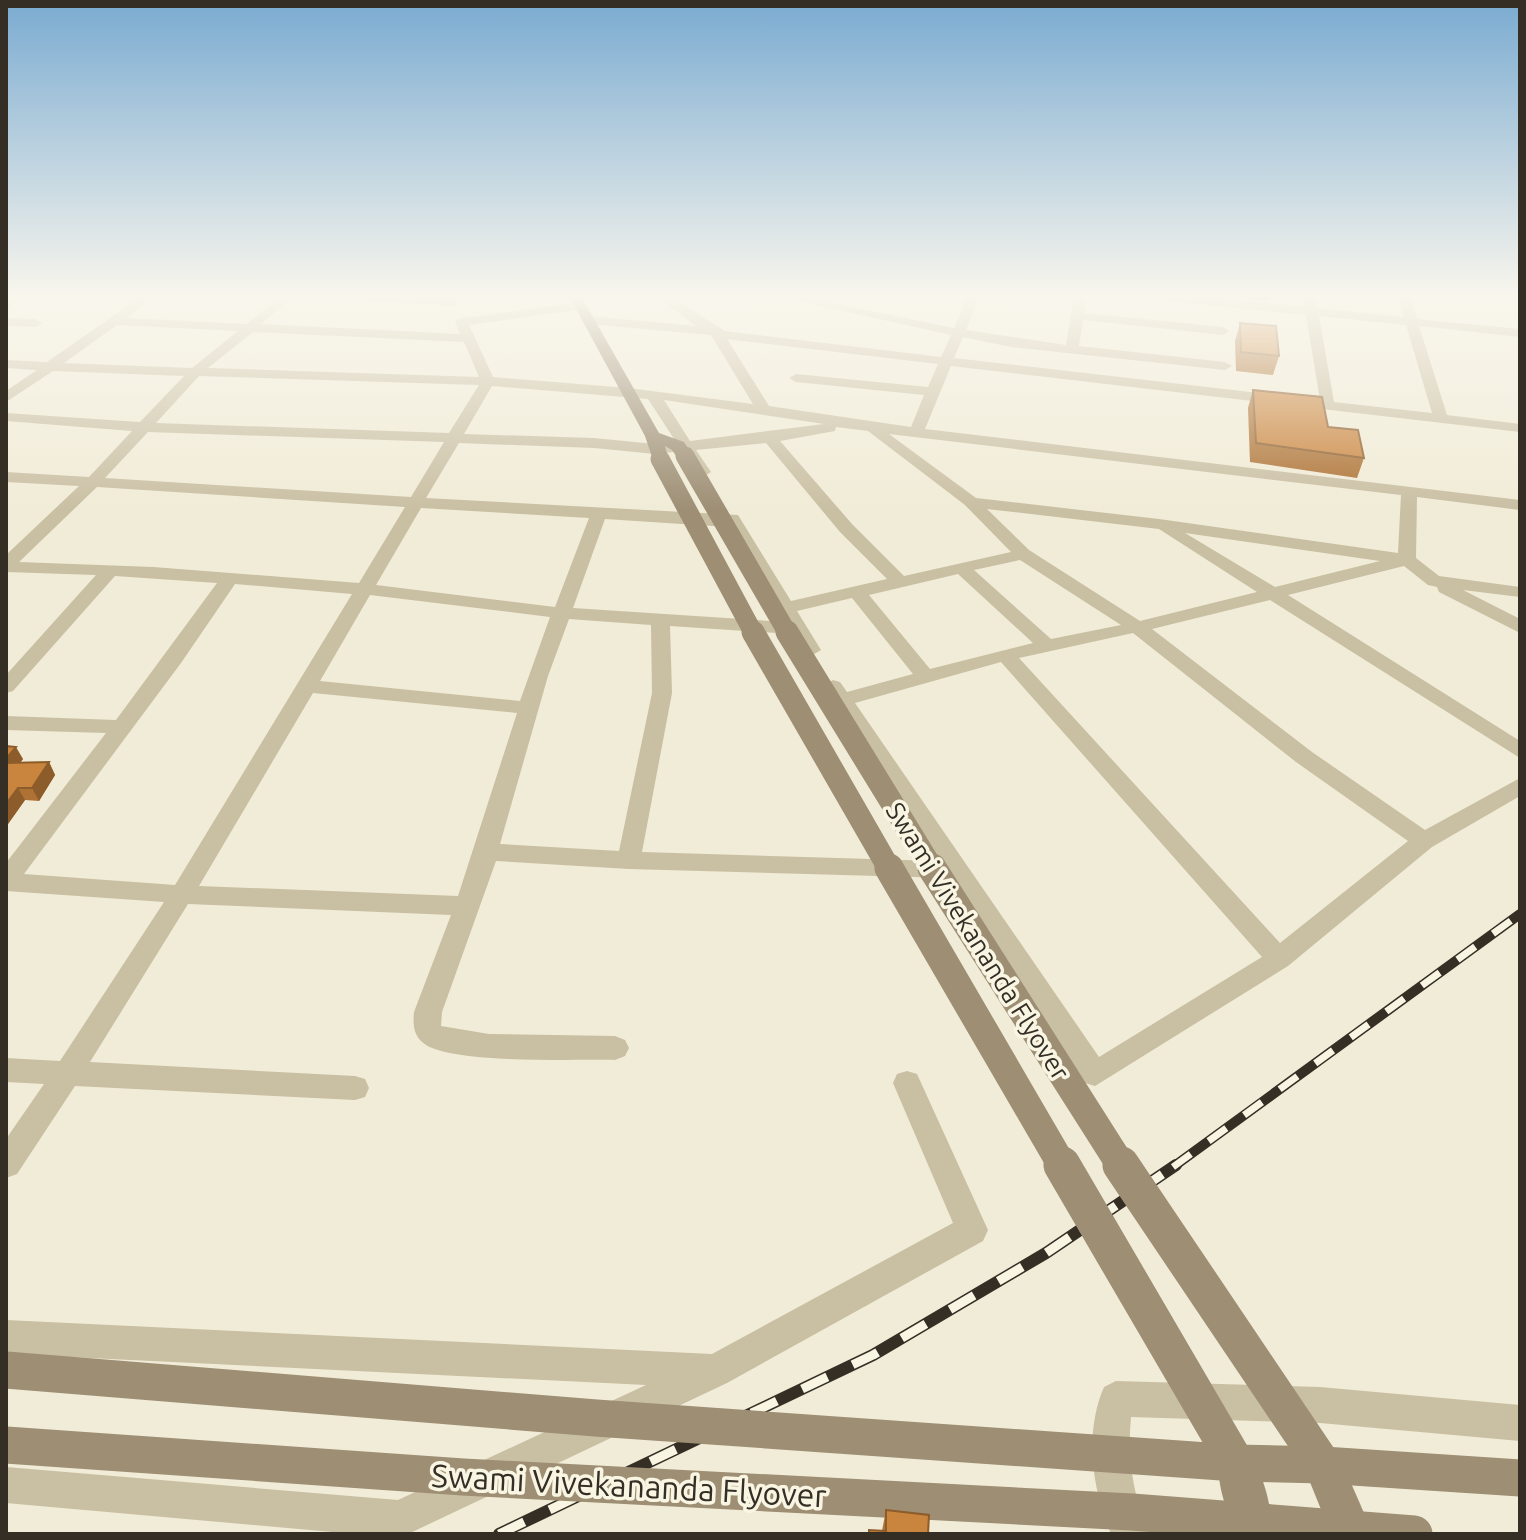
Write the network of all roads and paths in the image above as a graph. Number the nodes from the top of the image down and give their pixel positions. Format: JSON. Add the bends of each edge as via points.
{"nodes":[{"id":1,"x":47,"y":368,"type":"edge"},
{"id":2,"x":66,"y":368,"type":"edge"},
{"id":3,"x":200,"y":368,"type":"edge"},
{"id":4,"x":482,"y":368,"type":"edge"},
{"id":5,"x":616,"y":368,"type":"edge"},
{"id":6,"x":738,"y":368,"type":"edge"},
{"id":7,"x":943,"y":368,"type":"edge"},
{"id":8,"x":987,"y":368,"type":"edge"},
{"id":9,"x":1225,"y":368,"type":"edge"},
{"id":10,"x":1321,"y":368,"type":"edge"},
{"id":11,"x":1426,"y":368,"type":"edge"},
{"id":12,"x":193,"y":374,"type":"junction"},
{"id":13,"x":796,"y":378,"type":"dead end"},
{"id":14,"x":488,"y":381,"type":"junction"},
{"id":15,"x":630,"y":392,"type":"junction"},
{"id":16,"x":932,"y":392,"type":"junction"},
{"id":17,"x":653,"y":395,"type":"junction"},
{"id":18,"x":1227,"y":396,"type":"junction"},
{"id":19,"x":6,"y":398,"type":"edge"},
{"id":20,"x":1328,"y":406,"type":"junction"},
{"id":21,"x":764,"y":410,"type":"junction"},
{"id":22,"x":6,"y":417,"type":"edge"},
{"id":23,"x":1441,"y":420,"type":"junction"},
{"id":24,"x":847,"y":425,"type":"junction"},
{"id":25,"x":145,"y":427,"type":"junction"},
{"id":26,"x":1520,"y":428,"type":"edge"},
{"id":27,"x":874,"y":430,"type":"junction"},
{"id":28,"x":916,"y":432,"type":"junction"},
{"id":29,"x":454,"y":438,"type":"junction"},
{"id":30,"x":770,"y":438,"type":"junction"},
{"id":31,"x":670,"y":449,"type":"junction"},
{"id":32,"x":6,"y":477,"type":"edge"},
{"id":33,"x":93,"y":482,"type":"junction"},
{"id":34,"x":1409,"y":490,"type":"junction"},
{"id":35,"x":971,"y":502,"type":"junction"},
{"id":36,"x":414,"y":504,"type":"junction"},
{"id":37,"x":1520,"y":505,"type":"edge"},
{"id":38,"x":598,"y":515,"type":"junction"},
{"id":39,"x":734,"y":522,"type":"junction"},
{"id":40,"x":1159,"y":524,"type":"junction"},
{"id":41,"x":1023,"y":554,"type":"junction"},
{"id":42,"x":1407,"y":560,"type":"junction"},
{"id":43,"x":6,"y":566,"type":"edge"},
{"id":44,"x":960,"y":568,"type":"junction"},
{"id":45,"x":110,"y":571,"type":"junction"},
{"id":46,"x":229,"y":579,"type":"junction"},
{"id":47,"x":1434,"y":581,"type":"junction"},
{"id":48,"x":900,"y":582,"type":"junction"},
{"id":49,"x":362,"y":589,"type":"junction"},
{"id":50,"x":857,"y":592,"type":"junction"},
{"id":51,"x":1520,"y":592,"type":"edge"},
{"id":52,"x":1269,"y":593,"type":"junction"},
{"id":53,"x":786,"y":608,"type":"junction"},
{"id":54,"x":561,"y":613,"type":"junction"},
{"id":55,"x":660,"y":622,"type":"junction"},
{"id":56,"x":1137,"y":627,"type":"junction"},
{"id":57,"x":1520,"y":627,"type":"edge"},
{"id":58,"x":798,"y":629,"type":"junction"},
{"id":59,"x":1047,"y":646,"type":"junction"},
{"id":60,"x":1005,"y":655,"type":"junction"},
{"id":61,"x":927,"y":679,"type":"junction"},
{"id":62,"x":308,"y":686,"type":"junction"},
{"id":63,"x":6,"y":687,"type":"edge"},
{"id":64,"x":842,"y":700,"type":"junction"},
{"id":65,"x":528,"y":708,"type":"junction"},
{"id":66,"x":6,"y":723,"type":"edge"},
{"id":67,"x":119,"y":727,"type":"junction"},
{"id":68,"x":1520,"y":751,"type":"edge"},
{"id":69,"x":1520,"y":786,"type":"edge"},
{"id":70,"x":1424,"y":841,"type":"junction"},
{"id":71,"x":486,"y":852,"type":"junction"},
{"id":72,"x":629,"y":860,"type":"junction"},
{"id":73,"x":957,"y":871,"type":"junction"},
{"id":74,"x":6,"y":881,"type":"edge"},
{"id":75,"x":179,"y":894,"type":"junction"},
{"id":76,"x":466,"y":906,"type":"junction"},
{"id":77,"x":1279,"y":959,"type":"junction"},
{"id":78,"x":615,"y":1048,"type":"dead end"},
{"id":79,"x":6,"y":1070,"type":"edge"},
{"id":80,"x":69,"y":1074,"type":"junction"},
{"id":81,"x":907,"y":1083,"type":"dead end"},
{"id":82,"x":355,"y":1088,"type":"dead end"},
{"id":83,"x":6,"y":1164,"type":"edge"},
{"id":84,"x":6,"y":1337,"type":"edge"},
{"id":85,"x":6,"y":1370,"type":"edge"},
{"id":86,"x":715,"y":1371,"type":"junction"},
{"id":87,"x":1520,"y":1423,"type":"edge"},
{"id":88,"x":6,"y":1445,"type":"edge"},
{"id":89,"x":1236,"y":1463,"type":"junction"},
{"id":90,"x":1323,"y":1465,"type":"junction"},
{"id":91,"x":1520,"y":1478,"type":"edge"},
{"id":92,"x":6,"y":1485,"type":"edge"},
{"id":93,"x":1252,"y":1522,"type":"junction"},
{"id":94,"x":1350,"y":1529,"type":"junction"},
{"id":95,"x":1130,"y":1534,"type":"edge"},
{"id":96,"x":1414,"y":1534,"type":"edge"}],
"edges":[{"from":1,"to":19,"type":"street"},
{"from":2,"to":12,"type":"street"},
{"from":3,"to":12,"type":"street"},
{"from":4,"to":14,"type":"street"},
{"from":5,"to":15,"type":"main road"},
{"from":6,"to":21,"type":"street"},
{"from":7,"to":16,"type":"street"},
{"from":8,"to":18,"type":"street"},
{"from":9,"to":18,"type":"street"},
{"from":10,"to":20,"type":"street"},
{"from":11,"to":23,"type":"street"},
{"from":12,"to":14,"type":"street"},
{"from":12,"to":25,"type":"street"},
{"from":13,"to":16,"type":"street"},
{"from":14,"to":15,"type":"street"},
{"from":14,"to":29,"type":"street"},
{"from":15,"to":17,"type":"street"},
{"from":15,"to":31,"type":"main road"},
{"from":16,"to":28,"type":"street"},
{"from":17,"to":21,"type":"street"},
{"from":17,"to":31,"type":"street"},
{"from":18,"to":20,"type":"street"},
{"from":20,"to":23,"type":"street"},
{"from":21,"to":24,"type":"street"},
{"from":22,"to":25,"type":"street"},
{"from":23,"to":26,"type":"street"},
{"from":24,"to":27,"type":"street"},
{"from":24,"to":30,"type":"street"},
{"from":25,"to":29,"type":"street"},
{"from":25,"to":33,"type":"street"},
{"from":27,"to":28,"type":"street"},
{"from":27,"to":35,"type":"street"},
{"from":28,"to":34,"type":"street"},
{"from":29,"to":31,"type":"street"},
{"from":29,"to":36,"type":"street"},
{"from":30,"to":31,"type":"street"},
{"from":30,"to":48,"type":"street"},
{"from":31,"to":39,"type":"street"},
{"from":31,"to":89,"type":"main road","name":"Swami Vivekananda Flyover","bridge":true,"via":[[791,700]]},
{"from":31,"to":90,"type":"main road","name":"Swami Vivekananda Flyover","bridge":true,"via":[[1100,1135]]},
{"from":32,"to":33,"type":"street"},
{"from":33,"to":36,"type":"street"},
{"from":33,"to":43,"type":"street"},
{"from":34,"to":37,"type":"street"},
{"from":34,"to":42,"type":"street"},
{"from":35,"to":40,"type":"street"},
{"from":35,"to":41,"type":"street"},
{"from":36,"to":38,"type":"street"},
{"from":36,"to":49,"type":"street"},
{"from":38,"to":39,"type":"street"},
{"from":38,"to":54,"type":"street"},
{"from":39,"to":53,"type":"street"},
{"from":40,"to":42,"type":"street"},
{"from":40,"to":52,"type":"street"},
{"from":41,"to":44,"type":"street"},
{"from":41,"to":56,"type":"street"},
{"from":42,"to":47,"type":"street"},
{"from":42,"to":52,"type":"street"},
{"from":43,"to":45,"type":"street"},
{"from":44,"to":48,"type":"street"},
{"from":44,"to":59,"type":"street"},
{"from":45,"to":46,"type":"street"},
{"from":45,"to":63,"type":"street"},
{"from":46,"to":49,"type":"street"},
{"from":46,"to":67,"type":"street"},
{"from":47,"to":51,"type":"street"},
{"from":47,"to":57,"type":"street"},
{"from":48,"to":50,"type":"street"},
{"from":49,"to":54,"type":"street"},
{"from":49,"to":62,"type":"street"},
{"from":50,"to":53,"type":"street"},
{"from":50,"to":61,"type":"street"},
{"from":52,"to":56,"type":"street"},
{"from":52,"to":68,"type":"street"},
{"from":53,"to":58,"type":"street"},
{"from":54,"to":55,"type":"street"},
{"from":54,"to":65,"type":"street"},
{"from":55,"to":58,"type":"street"},
{"from":55,"to":72,"type":"street","via":[[662,693]]},
{"from":56,"to":59,"type":"street"},
{"from":56,"to":70,"type":"street","via":[[1304,757]]},
{"from":58,"to":64,"type":"street"},
{"from":59,"to":60,"type":"street"},
{"from":60,"to":61,"type":"street"},
{"from":60,"to":77,"type":"street"},
{"from":61,"to":64,"type":"street"},
{"from":62,"to":65,"type":"street"},
{"from":62,"to":75,"type":"street"},
{"from":64,"to":73,"type":"street"},
{"from":65,"to":71,"type":"street"},
{"from":66,"to":67,"type":"street"},
{"from":67,"to":74,"type":"street"},
{"from":69,"to":70,"type":"street"},
{"from":70,"to":77,"type":"street"},
{"from":71,"to":72,"type":"street"},
{"from":71,"to":76,"type":"street"},
{"from":72,"to":73,"type":"street"},
{"from":73,"to":77,"type":"street","via":[[1095,1074]]},
{"from":74,"to":75,"type":"street"},
{"from":75,"to":76,"type":"street"},
{"from":75,"to":80,"type":"street"},
{"from":76,"to":78,"type":"street","via":[[428,1012],[426,1025],[432,1035],[468,1045]]},
{"from":79,"to":80,"type":"street"},
{"from":80,"to":82,"type":"street"},
{"from":80,"to":83,"type":"street"},
{"from":81,"to":86,"type":"street","via":[[972,1230]]},
{"from":84,"to":86,"type":"street"},
{"from":85,"to":89,"type":"main road","bridge":true},
{"from":86,"to":92,"type":"street","via":[[399,1519]]},
{"from":87,"to":95,"type":"street","via":[[1320,1405],[1116,1399],[1110,1473]]},
{"from":88,"to":93,"type":"main road","name":"Swami Vivekananda Flyover","bridge":true},
{"from":89,"to":90,"type":"main road","bridge":true},
{"from":89,"to":93,"type":"main road","name":"Swami Vivekananda Flyover"},
{"from":90,"to":91,"type":"main road","bridge":true},
{"from":90,"to":94,"type":"main road","name":"Swami Vivekananda Flyover"},
{"from":93,"to":94,"type":"main road","name":"Swami Vivekananda Flyover","bridge":true},
{"from":94,"to":96,"type":"main road","name":"Swami Vivekananda Flyover","bridge":true}]}
